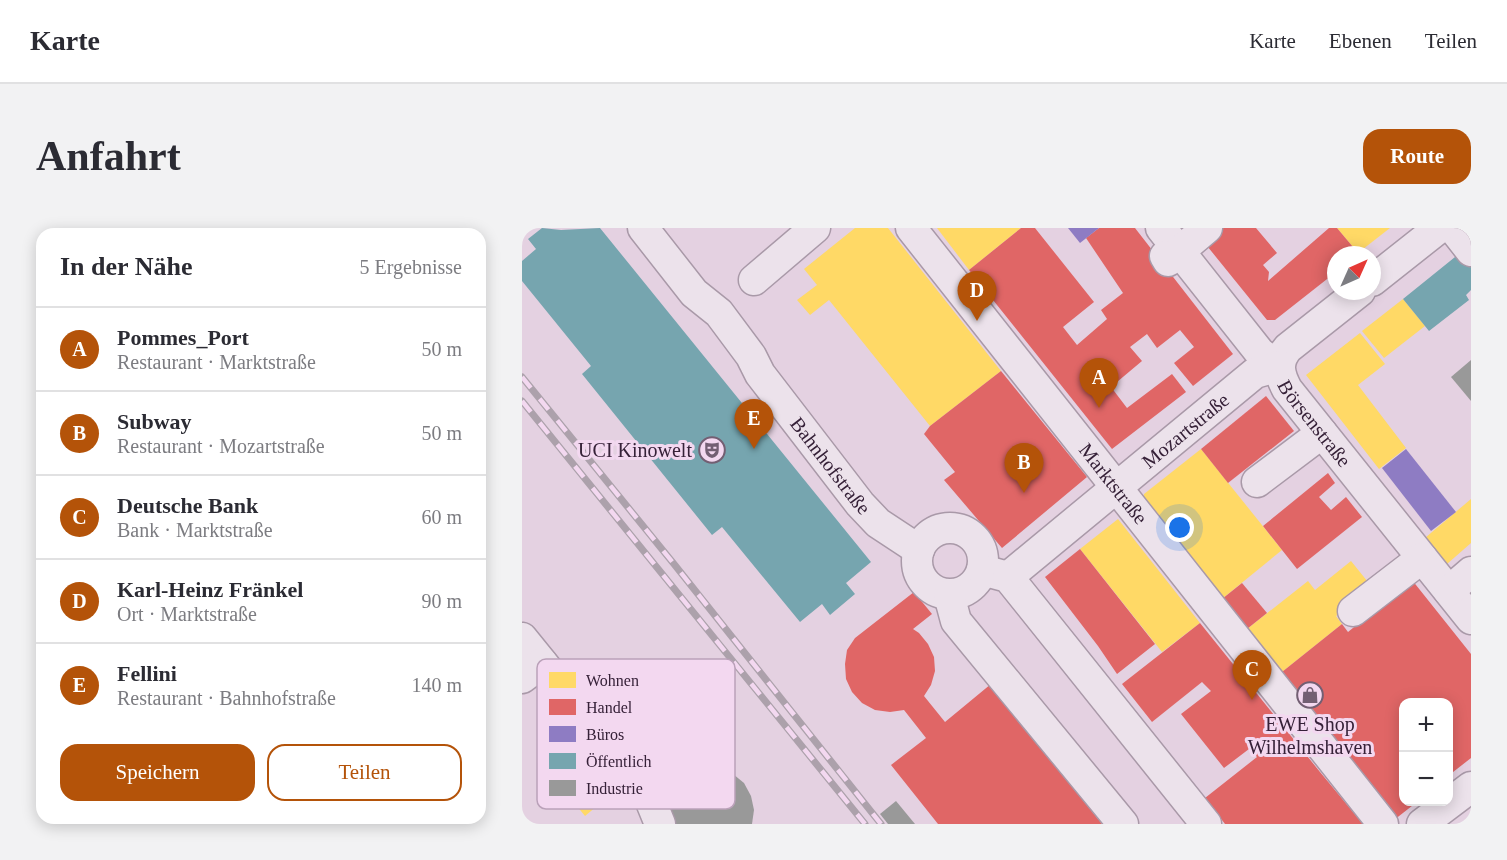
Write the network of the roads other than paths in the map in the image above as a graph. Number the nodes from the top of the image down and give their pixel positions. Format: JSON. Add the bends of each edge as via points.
{"nodes":[{"id":1,"x":643,"y":228,"type":"edge"},
{"id":2,"x":815,"y":228,"type":"edge"},
{"id":3,"x":910,"y":228,"type":"edge"},
{"id":4,"x":1142,"y":228,"type":"edge"},
{"id":5,"x":1161,"y":228,"type":"edge"},
{"id":6,"x":1207,"y":228,"type":"edge"},
{"id":7,"x":1439,"y":228,"type":"edge"},
{"id":8,"x":1453,"y":228,"type":"edge"},
{"id":9,"x":1180,"y":251,"type":"junction"},
{"id":10,"x":1471,"y":251,"type":"edge"},
{"id":11,"x":1381,"y":274,"type":"edge"},
{"id":12,"x":754,"y":280,"type":"dead end"},
{"id":13,"x":1349,"y":300,"type":"edge"},
{"id":14,"x":1279,"y":366,"type":"junction"},
{"id":15,"x":1322,"y":433,"type":"junction"},
{"id":16,"x":1257,"y":482,"type":"dead end"},
{"id":17,"x":1116,"y":486,"type":"junction"},
{"id":18,"x":919,"y":550,"type":"junction"},
{"id":19,"x":1422,"y":558,"type":"junction"},
{"id":20,"x":995,"y":573,"type":"junction"},
{"id":21,"x":1460,"y":582,"type":"edge"},
{"id":22,"x":935,"y":596,"type":"junction"},
{"id":23,"x":1353,"y":611,"type":"dead end"},
{"id":24,"x":1471,"y":619,"type":"edge"},
{"id":25,"x":522,"y":638,"type":"edge"},
{"id":26,"x":532,"y":670,"type":"edge"},
{"id":27,"x":1471,"y":787,"type":"edge"},
{"id":28,"x":654,"y":809,"type":"edge"},
{"id":29,"x":660,"y":824,"type":"edge"},
{"id":30,"x":1123,"y":824,"type":"edge"},
{"id":31,"x":1206,"y":824,"type":"edge"},
{"id":32,"x":1383,"y":824,"type":"edge"},
{"id":33,"x":1422,"y":824,"type":"edge"}],
"edges":[{"from":1,"to":18,"type":"street","name":"Bahnhofstraße","via":[[694,293],[726,321],[760,374],[860,504],[878,524]]},
{"from":2,"to":12,"type":"street"},
{"from":3,"to":17,"type":"street","name":"Marktstraße"},
{"from":4,"to":9,"type":"street","via":[[1168,261]]},
{"from":5,"to":9,"type":"street","name":"Börsenstraße"},
{"from":6,"to":9,"type":"street"},
{"from":7,"to":11,"type":"street"},
{"from":8,"to":10,"type":"street"},
{"from":9,"to":14,"type":"street","name":"Börsenstraße","via":[[1260,353]]},
{"from":13,"to":14,"type":"street","via":[[1288,348]]},
{"from":14,"to":15,"type":"street","name":"Börsenstraße","via":[[1287,389]]},
{"from":14,"to":17,"type":"street","name":"Mozartstraße","via":[[1255,373]]},
{"from":15,"to":16,"type":"street"},
{"from":15,"to":19,"type":"street","name":"Börsenstraße"},
{"from":17,"to":20,"type":"street","name":"Mozartstraße"},
{"from":17,"to":32,"type":"street","name":"Marktstraße"},
{"from":18,"to":20,"type":"street","via":[[937,531],[964,531],[976,540]]},
{"from":18,"to":22,"type":"street","via":[[918,570]]},
{"from":19,"to":21,"type":"street","name":"Börsenstraße"},
{"from":19,"to":23,"type":"street"},
{"from":20,"to":22,"type":"street","via":[[961,593]]},
{"from":20,"to":31,"type":"street"},
{"from":21,"to":24,"type":"street","name":"Börsenstraße"},
{"from":22,"to":30,"type":"street"},
{"from":25,"to":26,"type":"street"},
{"from":27,"to":33,"type":"street"},
{"from":28,"to":29,"type":"street"}]}
